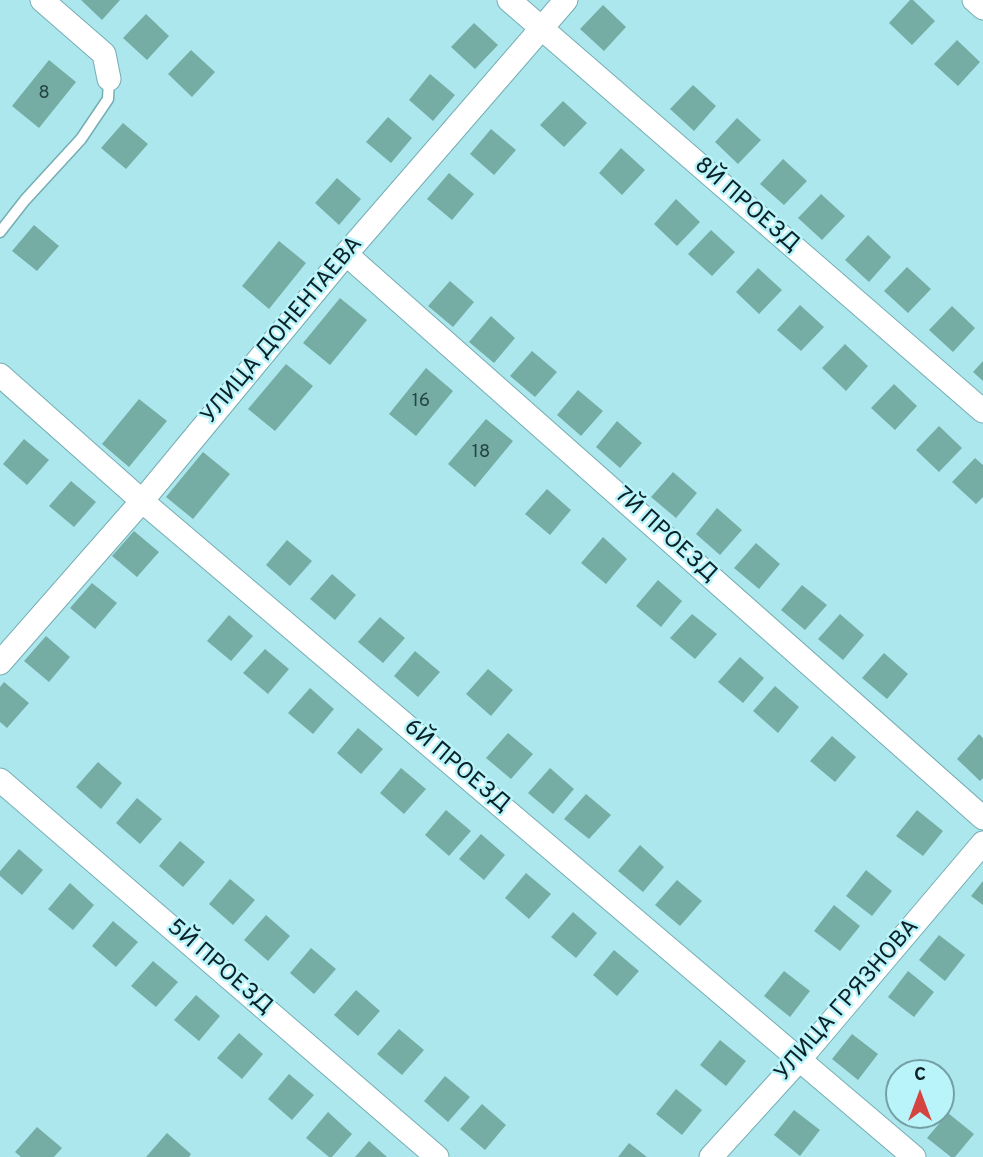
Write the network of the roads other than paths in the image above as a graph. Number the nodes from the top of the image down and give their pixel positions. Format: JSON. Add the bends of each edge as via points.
{"nodes":[{"id":1,"x":42,"y":0,"type":"edge"},
{"id":2,"x":509,"y":0,"type":"edge"},
{"id":3,"x":566,"y":0,"type":"edge"},
{"id":4,"x":974,"y":0,"type":"edge"},
{"id":5,"x":983,"y":8,"type":"edge"},
{"id":6,"x":541,"y":28,"type":"junction"},
{"id":7,"x":109,"y":79,"type":"joint"},
{"id":8,"x":0,"y":232,"type":"edge"},
{"id":9,"x":346,"y":254,"type":"junction"},
{"id":10,"x":0,"y":375,"type":"edge"},
{"id":11,"x":983,"y":411,"type":"edge"},
{"id":12,"x":142,"y":500,"type":"junction"},
{"id":13,"x":0,"y":663,"type":"edge"},
{"id":14,"x":0,"y":780,"type":"edge"},
{"id":15,"x":983,"y":818,"type":"edge"},
{"id":16,"x":983,"y":843,"type":"edge"},
{"id":17,"x":800,"y":1059,"type":"junction"},
{"id":18,"x":438,"y":1157,"type":"edge"},
{"id":19,"x":711,"y":1157,"type":"edge"},
{"id":20,"x":914,"y":1157,"type":"edge"}],
"edges":[{"from":1,"to":7,"type":"street","via":[[104,54]]},
{"from":2,"to":6,"type":"street","name":"8Й ПРОЕЗД"},
{"from":3,"to":6,"type":"street","name":"УЛИЦА ДОНЕНТАЕВА"},
{"from":4,"to":5,"type":"street"},
{"from":6,"to":9,"type":"street","name":"УЛИЦА ДОНЕНТАЕВА"},
{"from":6,"to":11,"type":"street","name":"8Й ПРОЕЗД"},
{"from":7,"to":8,"type":"lane","via":[[108,99],[81,139]]},
{"from":9,"to":12,"type":"street","name":"УЛИЦА ДОНЕНТАЕВА"},
{"from":9,"to":15,"type":"street","name":"7Й ПРОЕЗД"},
{"from":10,"to":12,"type":"street","name":"6Й ПРОЕЗД"},
{"from":12,"to":13,"type":"street","name":"УЛИЦА ДОНЕНТАЕВА"},
{"from":12,"to":17,"type":"street","name":"6Й ПРОЕЗД"},
{"from":14,"to":18,"type":"street","name":"5Й ПРОЕЗД"},
{"from":16,"to":17,"type":"street","name":"УЛИЦА ГРЯЗНОВА"},
{"from":17,"to":19,"type":"street","name":"УЛИЦА ГРЯЗНОВА"},
{"from":17,"to":20,"type":"street","name":"6Й ПРОЕЗД"}]}
